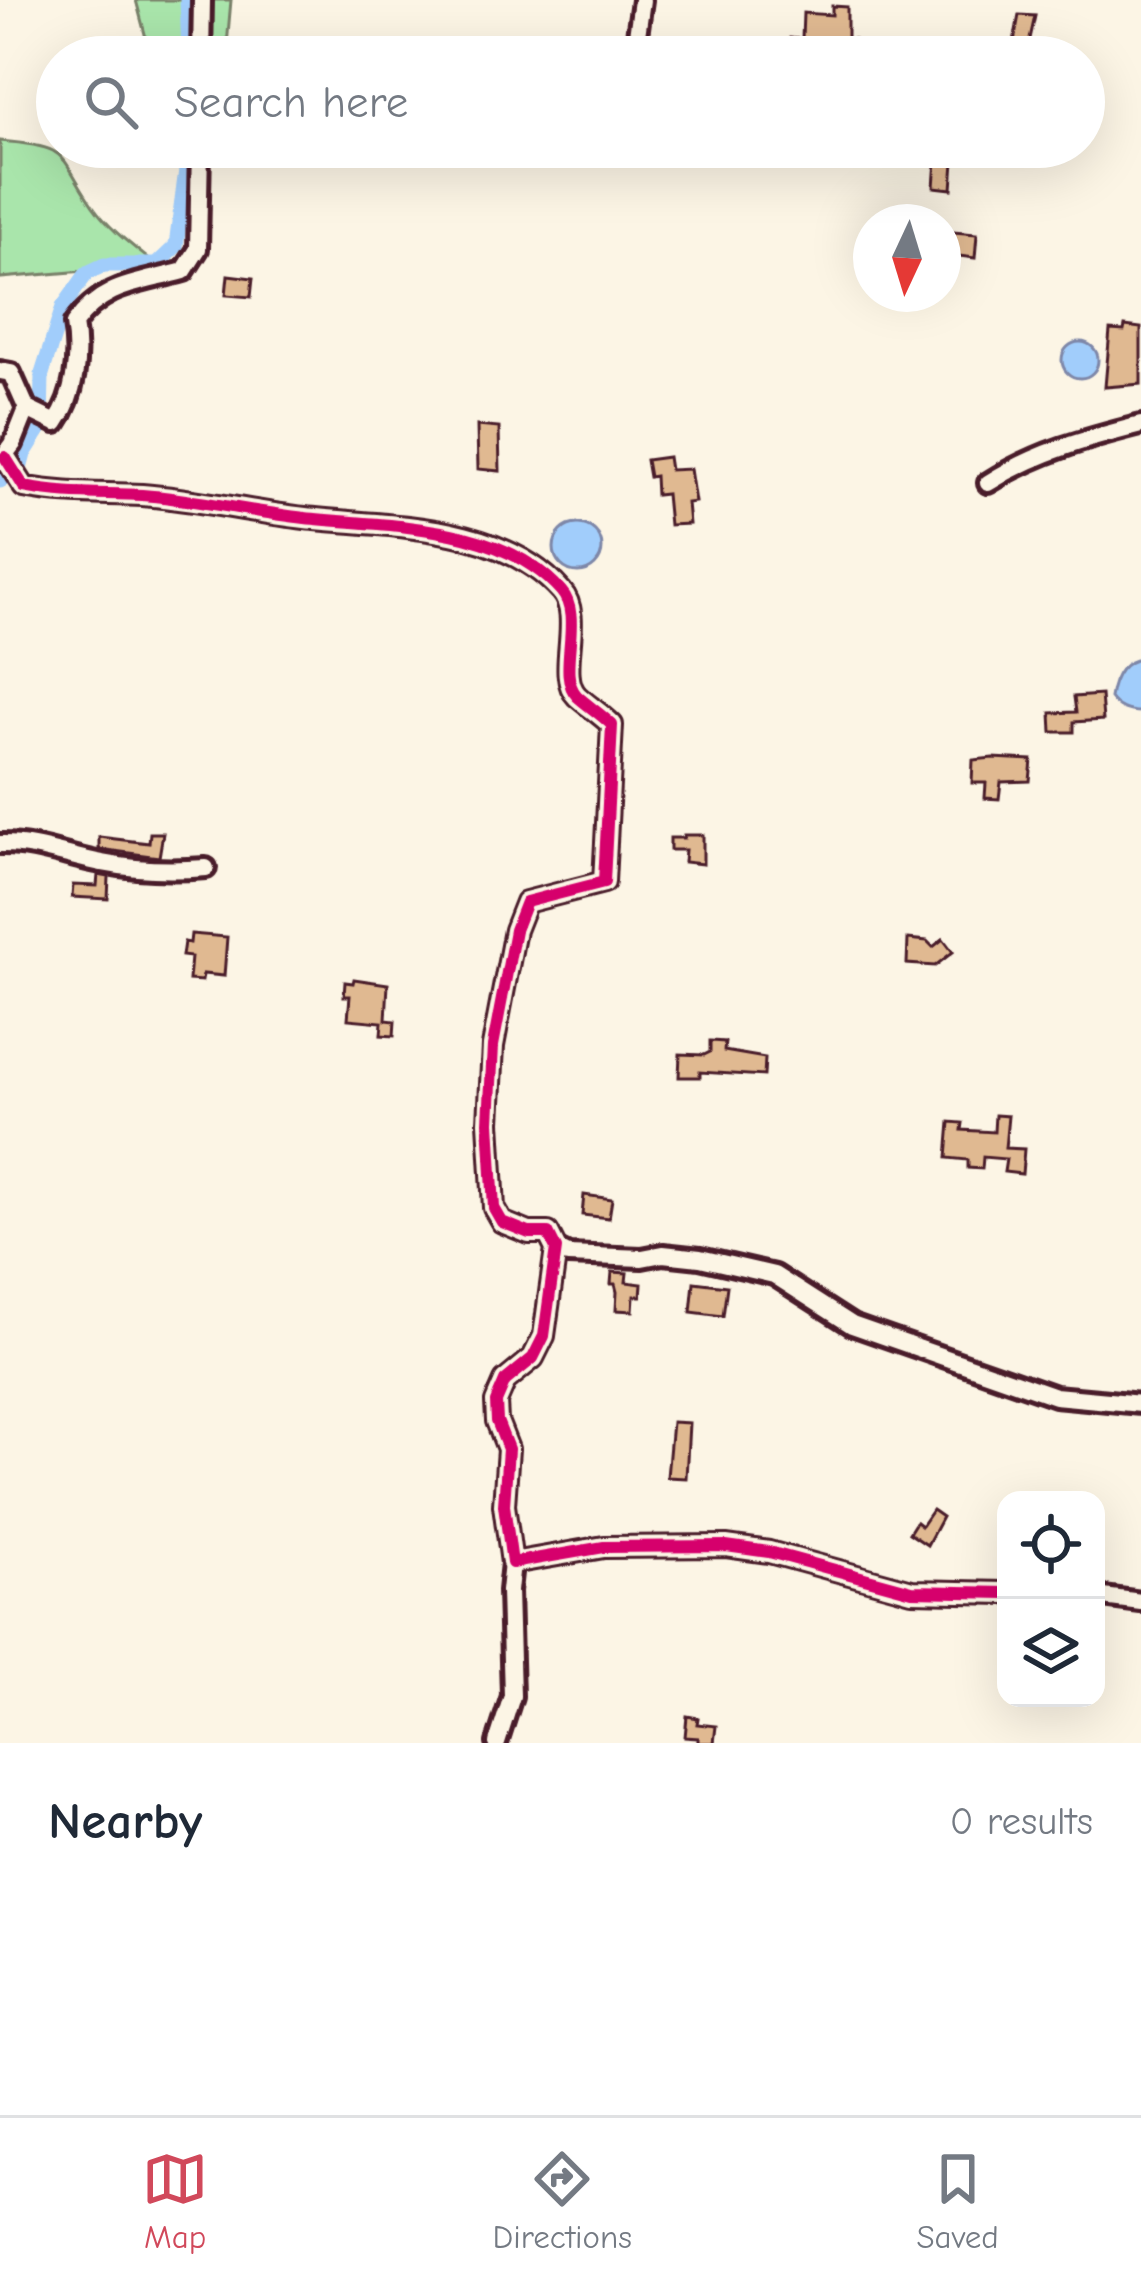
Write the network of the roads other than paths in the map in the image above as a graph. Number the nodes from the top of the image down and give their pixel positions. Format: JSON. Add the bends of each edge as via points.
{"nodes":[{"id":1,"x":202,"y":0,"type":"edge"},
{"id":2,"x":642,"y":0,"type":"edge"},
{"id":3,"x":201,"y":36,"type":"edge"},
{"id":4,"x":637,"y":36,"type":"edge"},
{"id":5,"x":200,"y":168,"type":"edge"},
{"id":6,"x":0,"y":371,"type":"edge"},
{"id":7,"x":27,"y":409,"type":"junction"},
{"id":8,"x":1141,"y":424,"type":"edge"},
{"id":9,"x":2,"y":459,"type":"edge"},
{"id":10,"x":988,"y":483,"type":"dead end"},
{"id":11,"x":0,"y":844,"type":"edge"},
{"id":12,"x":206,"y":868,"type":"dead end"},
{"id":13,"x":556,"y":1249,"type":"junction"},
{"id":14,"x":1141,"y":1404,"type":"edge"},
{"id":15,"x":512,"y":1563,"type":"junction"},
{"id":16,"x":997,"y":1593,"type":"edge"},
{"id":17,"x":1105,"y":1597,"type":"edge"},
{"id":18,"x":1141,"y":1602,"type":"edge"},
{"id":19,"x":497,"y":1743,"type":"edge"}],
"edges":[{"from":1,"to":3,"type":"street"},
{"from":2,"to":4,"type":"street"},
{"from":5,"to":7,"type":"street","via":[[198,249],[184,272],[90,302],[74,324],[80,353],[68,407],[56,423]]},
{"from":6,"to":7,"type":"street","via":[[11,373]]},
{"from":7,"to":9,"type":"street"},
{"from":8,"to":10,"type":"street","via":[[1025,459]]},
{"from":9,"to":13,"type":"street","via":[[24,487],[62,494],[143,495],[406,525],[488,544],[536,567],[566,596],[570,680],[612,725],[604,882],[526,902],[498,1009],[489,1122],[494,1208],[502,1222],[548,1233]]},
{"from":11,"to":12,"type":"street","via":[[164,872]]},
{"from":13,"to":14,"type":"street","via":[[700,1258],[774,1275],[852,1325],[1055,1396]]},
{"from":13,"to":15,"type":"street","via":[[544,1336],[496,1402],[508,1449]]},
{"from":15,"to":16,"type":"street","via":[[604,1547],[726,1546],[912,1591]]},
{"from":15,"to":19,"type":"street","via":[[512,1696]]},
{"from":17,"to":18,"type":"street"}]}
